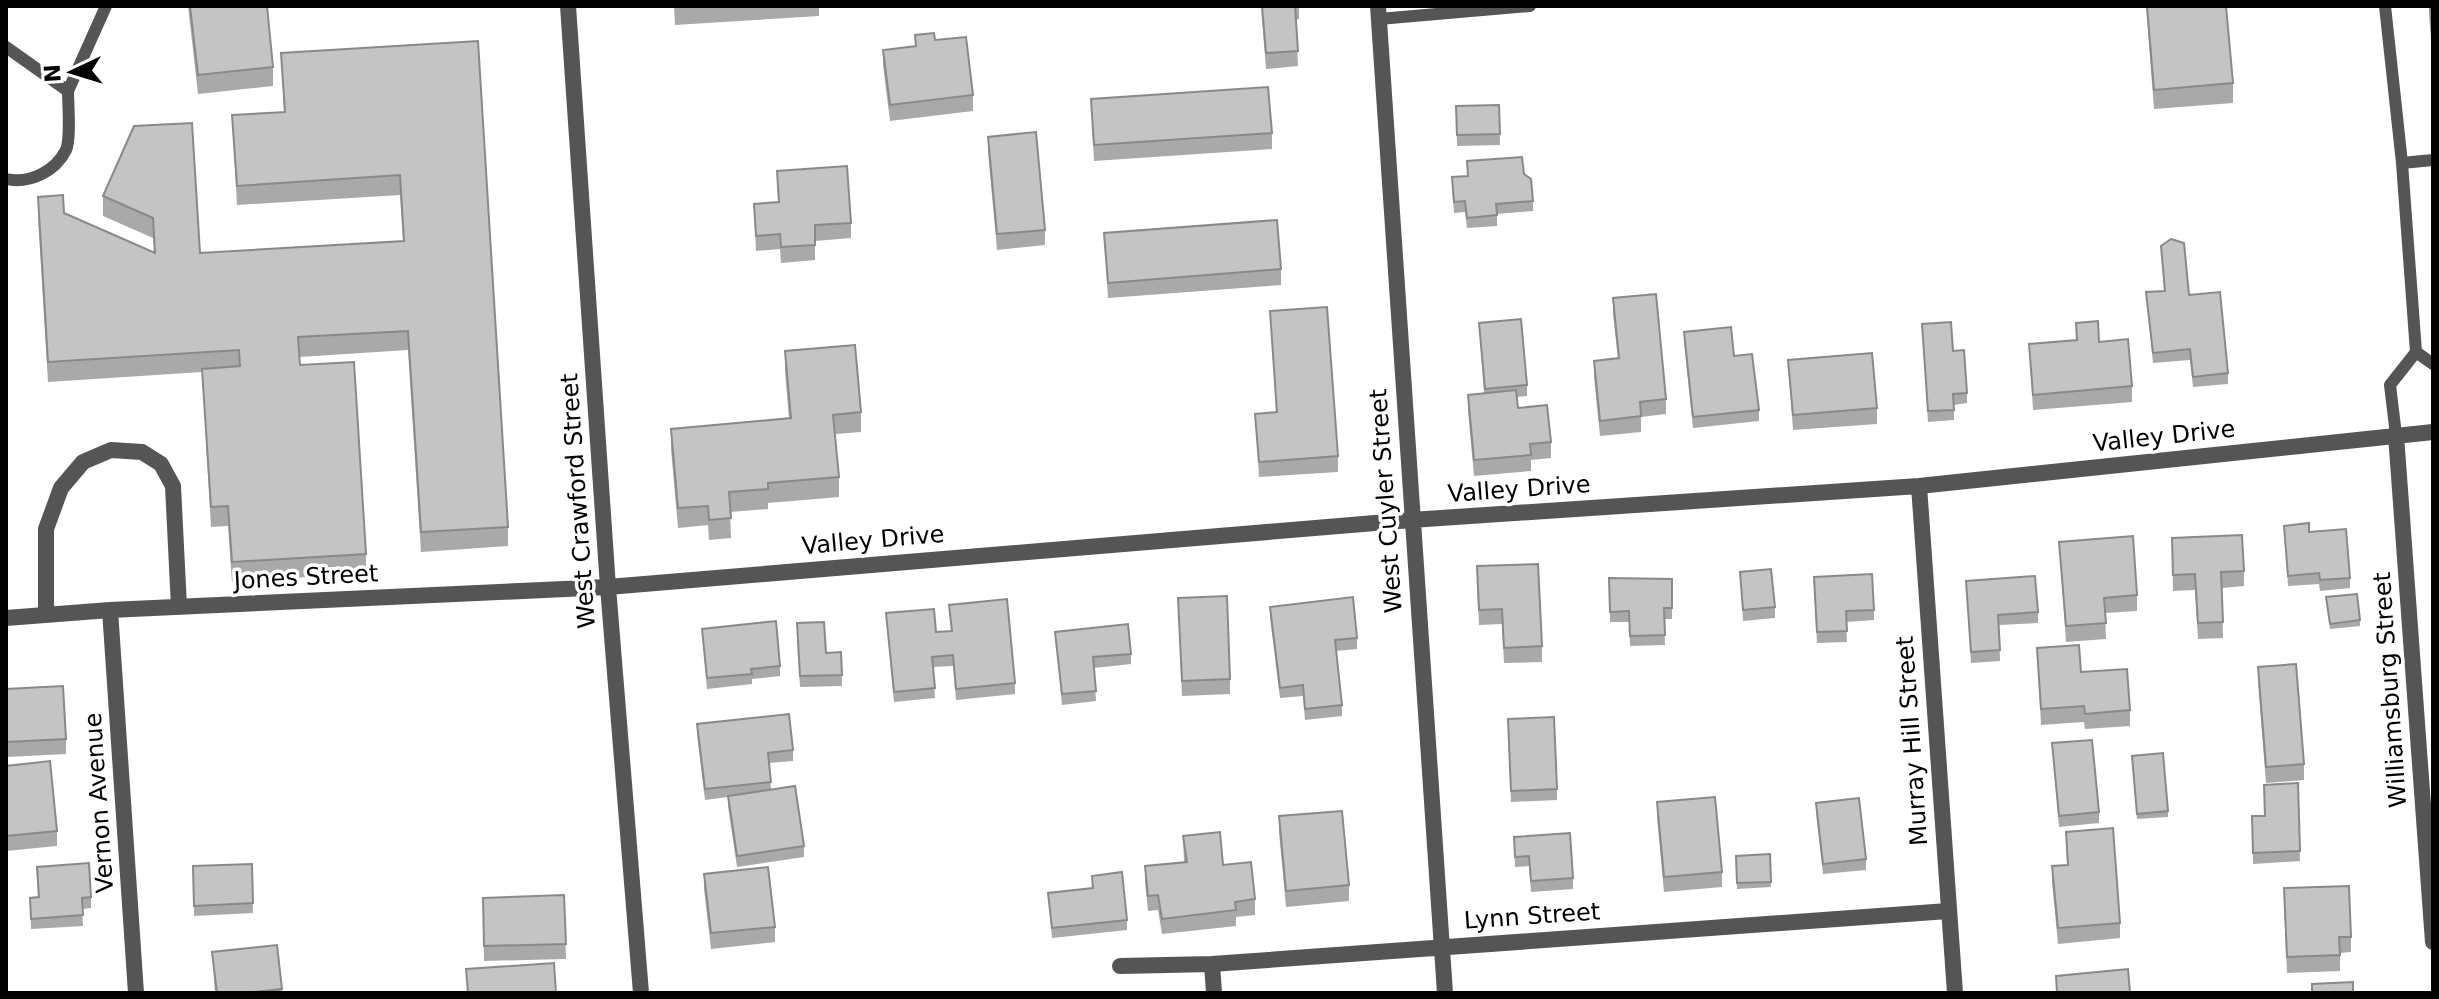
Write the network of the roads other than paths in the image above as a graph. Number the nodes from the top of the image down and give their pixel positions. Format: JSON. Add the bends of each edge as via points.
{"nodes":[{"id":1,"x":106,"y":6,"type":"edge"},
{"id":2,"x":568,"y":6,"type":"edge"},
{"id":3,"x":1530,"y":6,"type":"edge"},
{"id":4,"x":2385,"y":6,"type":"edge"},
{"id":5,"x":1378,"y":12,"type":"edge"},
{"id":6,"x":6,"y":47,"type":"edge"},
{"id":7,"x":68,"y":91,"type":"junction"},
{"id":8,"x":2433,"y":160,"type":"edge"},
{"id":9,"x":2402,"y":163,"type":"junction"},
{"id":10,"x":6,"y":179,"type":"edge"},
{"id":11,"x":2416,"y":352,"type":"junction"},
{"id":12,"x":2433,"y":364,"type":"edge"},
{"id":13,"x":2433,"y":432,"type":"edge"},
{"id":14,"x":2396,"y":435,"type":"junction"},
{"id":15,"x":1919,"y":486,"type":"junction"},
{"id":16,"x":1411,"y":520,"type":"junction"},
{"id":17,"x":608,"y":587,"type":"junction"},
{"id":18,"x":179,"y":607,"type":"junction"},
{"id":19,"x":110,"y":610,"type":"junction"},
{"id":20,"x":46,"y":615,"type":"junction"},
{"id":21,"x":6,"y":618,"type":"edge"},
{"id":22,"x":1948,"y":911,"type":"junction"},
{"id":23,"x":2433,"y":942,"type":"edge"},
{"id":24,"x":1441,"y":946,"type":"junction"},
{"id":25,"x":1212,"y":964,"type":"junction"},
{"id":26,"x":1120,"y":966,"type":"dead end"},
{"id":27,"x":136,"y":993,"type":"edge"},
{"id":28,"x":641,"y":993,"type":"edge"},
{"id":29,"x":1214,"y":993,"type":"edge"},
{"id":30,"x":1445,"y":993,"type":"edge"},
{"id":31,"x":1955,"y":993,"type":"edge"}],
"edges":[{"from":1,"to":7,"type":"lane"},
{"from":2,"to":17,"type":"street","name":"West Crawford Street"},
{"from":3,"to":5,"type":"lane"},
{"from":4,"to":9,"type":"lane"},
{"from":5,"to":16,"type":"street","name":"West Cuyler Street"},
{"from":6,"to":7,"type":"lane"},
{"from":7,"to":10,"type":"lane","via":[[67,149],[45,174],[18,182]]},
{"from":8,"to":9,"type":"lane"},
{"from":9,"to":11,"type":"lane"},
{"from":11,"to":12,"type":"lane"},
{"from":11,"to":14,"type":"lane","via":[[2390,385]]},
{"from":13,"to":14,"type":"street","name":"Valley Drive"},
{"from":14,"to":15,"type":"street","name":"Valley Drive"},
{"from":14,"to":23,"type":"street","name":"Williamsburg Street"},
{"from":15,"to":16,"type":"street","name":"Valley Drive"},
{"from":15,"to":22,"type":"street","name":"Murray Hill Street"},
{"from":16,"to":17,"type":"street","name":"Valley Drive"},
{"from":16,"to":24,"type":"street","name":"West Cuyler Street"},
{"from":17,"to":18,"type":"street","name":"Jones Street"},
{"from":17,"to":28,"type":"street","name":"West Crawford Street"},
{"from":18,"to":19,"type":"street","name":"Jones Street"},
{"from":18,"to":20,"type":"street","via":[[173,486],[161,464],[142,452],[111,450],[83,462],[61,488],[46,529]]},
{"from":19,"to":20,"type":"street","name":"Jones Street"},
{"from":19,"to":27,"type":"street","name":"Vernon Avenue"},
{"from":20,"to":21,"type":"street","name":"Jones Street"},
{"from":22,"to":24,"type":"street","name":"Lynn Street"},
{"from":22,"to":31,"type":"street","name":"Murray Hill Street"},
{"from":24,"to":25,"type":"street","name":"Lynn Street"},
{"from":24,"to":30,"type":"street","name":"West Cuyler Street"},
{"from":25,"to":26,"type":"street","name":"Lynn Street"},
{"from":25,"to":29,"type":"street"}]}
